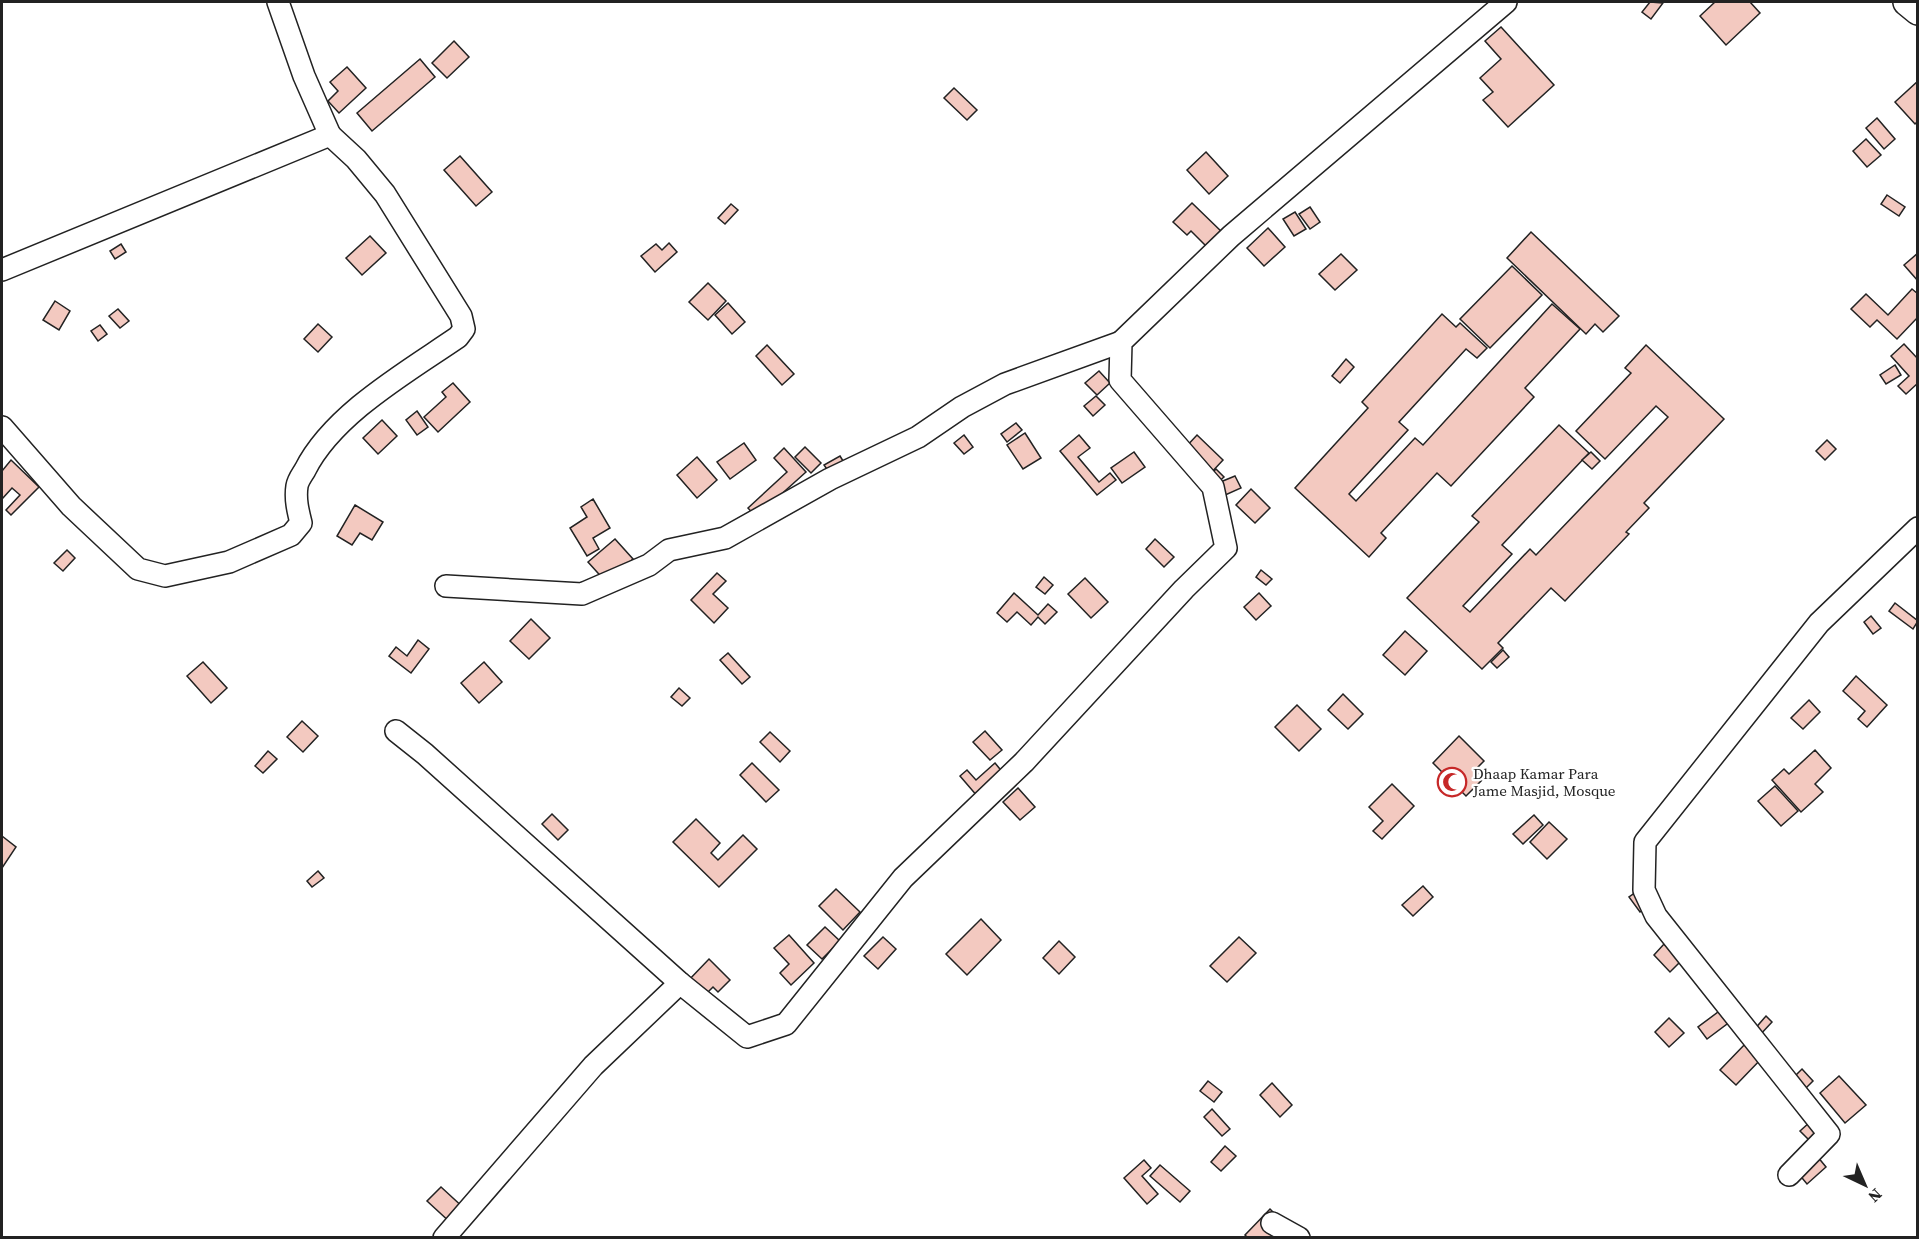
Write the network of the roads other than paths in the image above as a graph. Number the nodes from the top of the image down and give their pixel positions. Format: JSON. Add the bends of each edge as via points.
{"nodes":[{"id":1,"x":278,"y":2,"type":"edge"},
{"id":2,"x":1506,"y":2,"type":"edge"},
{"id":3,"x":1907,"y":2,"type":"edge"},
{"id":4,"x":1917,"y":11,"type":"edge"},
{"id":5,"x":330,"y":135,"type":"junction"},
{"id":6,"x":2,"y":270,"type":"edge"},
{"id":7,"x":1121,"y":342,"type":"junction"},
{"id":8,"x":2,"y":427,"type":"edge"},
{"id":9,"x":1917,"y":528,"type":"edge"},
{"id":10,"x":446,"y":586,"type":"dead end"},
{"id":11,"x":396,"y":731,"type":"dead end"},
{"id":12,"x":680,"y":983,"type":"junction"},
{"id":13,"x":1789,"y":1175,"type":"dead end"},
{"id":14,"x":1272,"y":1223,"type":"dead end"},
{"id":15,"x":444,"y":1238,"type":"edge"},
{"id":16,"x":1299,"y":1238,"type":"edge"}],
"edges":[{"from":1,"to":5,"type":"street"},
{"from":2,"to":7,"type":"street","via":[[1231,236]]},
{"from":3,"to":4,"type":"main road"},
{"from":5,"to":6,"type":"street"},
{"from":5,"to":8,"type":"street","via":[[385,194],[461,316],[464,329],[366,401],[312,456],[297,484],[296,504],[301,523],[291,535],[219,565],[165,576],[138,569],[71,506]]},
{"from":7,"to":10,"type":"street","via":[[1005,384],[918,437],[830,479],[725,538],[669,550],[649,565],[582,594]]},
{"from":7,"to":12,"type":"street","via":[[1120,380],[1213,487],[1226,548],[1024,762],[903,878],[786,1024],[747,1036]]},
{"from":9,"to":13,"type":"street","via":[[1819,623],[1645,842],[1644,890],[1656,916],[1829,1134]]},
{"from":11,"to":12,"type":"street"},
{"from":12,"to":15,"type":"street","via":[[593,1066]]},
{"from":14,"to":16,"type":"street"}]}
